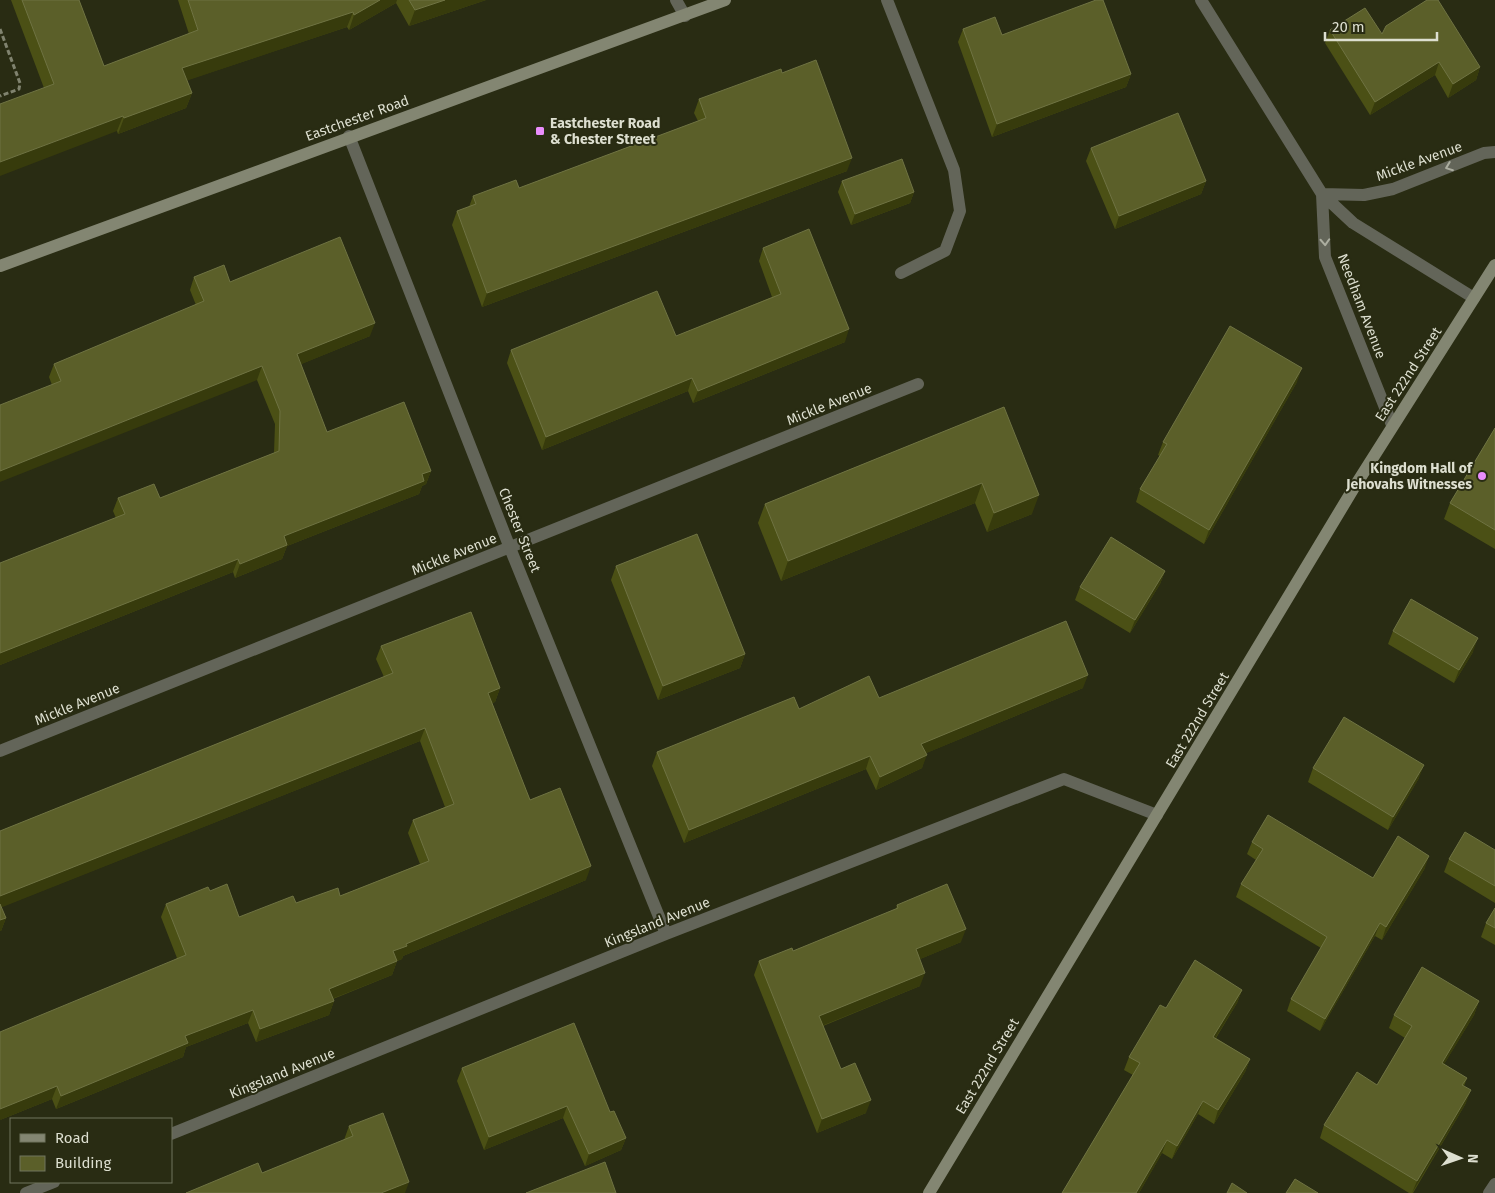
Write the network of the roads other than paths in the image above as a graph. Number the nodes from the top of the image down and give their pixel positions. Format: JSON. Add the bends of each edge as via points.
{"nodes":[{"id":1,"x":676,"y":0,"type":"edge"},
{"id":2,"x":725,"y":0,"type":"edge"},
{"id":3,"x":888,"y":0,"type":"edge"},
{"id":4,"x":1201,"y":0,"type":"edge"},
{"id":5,"x":685,"y":16,"type":"junction"},
{"id":6,"x":349,"y":136,"type":"junction"},
{"id":7,"x":1495,"y":152,"type":"edge"},
{"id":8,"x":1322,"y":194,"type":"junction"},
{"id":9,"x":1495,"y":265,"type":"edge"},
{"id":10,"x":0,"y":266,"type":"edge"},
{"id":11,"x":900,"y":272,"type":"dead end"},
{"id":12,"x":1474,"y":298,"type":"junction"},
{"id":13,"x":918,"y":384,"type":"dead end"},
{"id":14,"x":1392,"y":426,"type":"junction"},
{"id":15,"x":510,"y":548,"type":"junction"},
{"id":16,"x":0,"y":751,"type":"edge"},
{"id":17,"x":1157,"y":815,"type":"junction"},
{"id":18,"x":666,"y":934,"type":"junction"},
{"id":19,"x":172,"y":1134,"type":"edge"},
{"id":20,"x":51,"y":1183,"type":"edge"},
{"id":21,"x":1495,"y":1184,"type":"edge"},
{"id":22,"x":26,"y":1193,"type":"edge"},
{"id":23,"x":929,"y":1193,"type":"edge"},
{"id":24,"x":1489,"y":1193,"type":"edge"}],
"edges":[{"from":1,"to":5,"type":"street"},
{"from":2,"to":5,"type":"street","name":"Eastchester Road"},
{"from":3,"to":11,"type":"street","via":[[954,170],[960,211],[945,251]]},
{"from":4,"to":8,"type":"street","name":"Needham Avenue"},
{"from":5,"to":6,"type":"street","name":"Eastchester Road"},
{"from":6,"to":10,"type":"street","name":"Eastchester Road"},
{"from":6,"to":15,"type":"street","name":"Chester Street"},
{"from":7,"to":8,"type":"street","name":"Mickle Avenue","one_way":true,"via":[[1484,153],[1393,188],[1364,195]]},
{"from":8,"to":12,"type":"street","name":"Needham Avenue","via":[[1353,223]]},
{"from":8,"to":14,"type":"street","name":"Needham Avenue","one_way":true,"via":[[1325,257]]},
{"from":9,"to":12,"type":"street","name":"East 222nd Street"},
{"from":12,"to":14,"type":"street","name":"East 222nd Street"},
{"from":13,"to":15,"type":"street","name":"Mickle Avenue"},
{"from":14,"to":17,"type":"street","name":"East 222nd Street"},
{"from":15,"to":16,"type":"street","name":"Mickle Avenue"},
{"from":15,"to":18,"type":"street","name":"Chester Street"},
{"from":17,"to":18,"type":"street","name":"Kingsland Avenue","via":[[1064,779]]},
{"from":17,"to":23,"type":"street","name":"East 222nd Street"},
{"from":18,"to":19,"type":"street","name":"Kingsland Avenue"},
{"from":20,"to":22,"type":"street"},
{"from":21,"to":24,"type":"street"}]}
